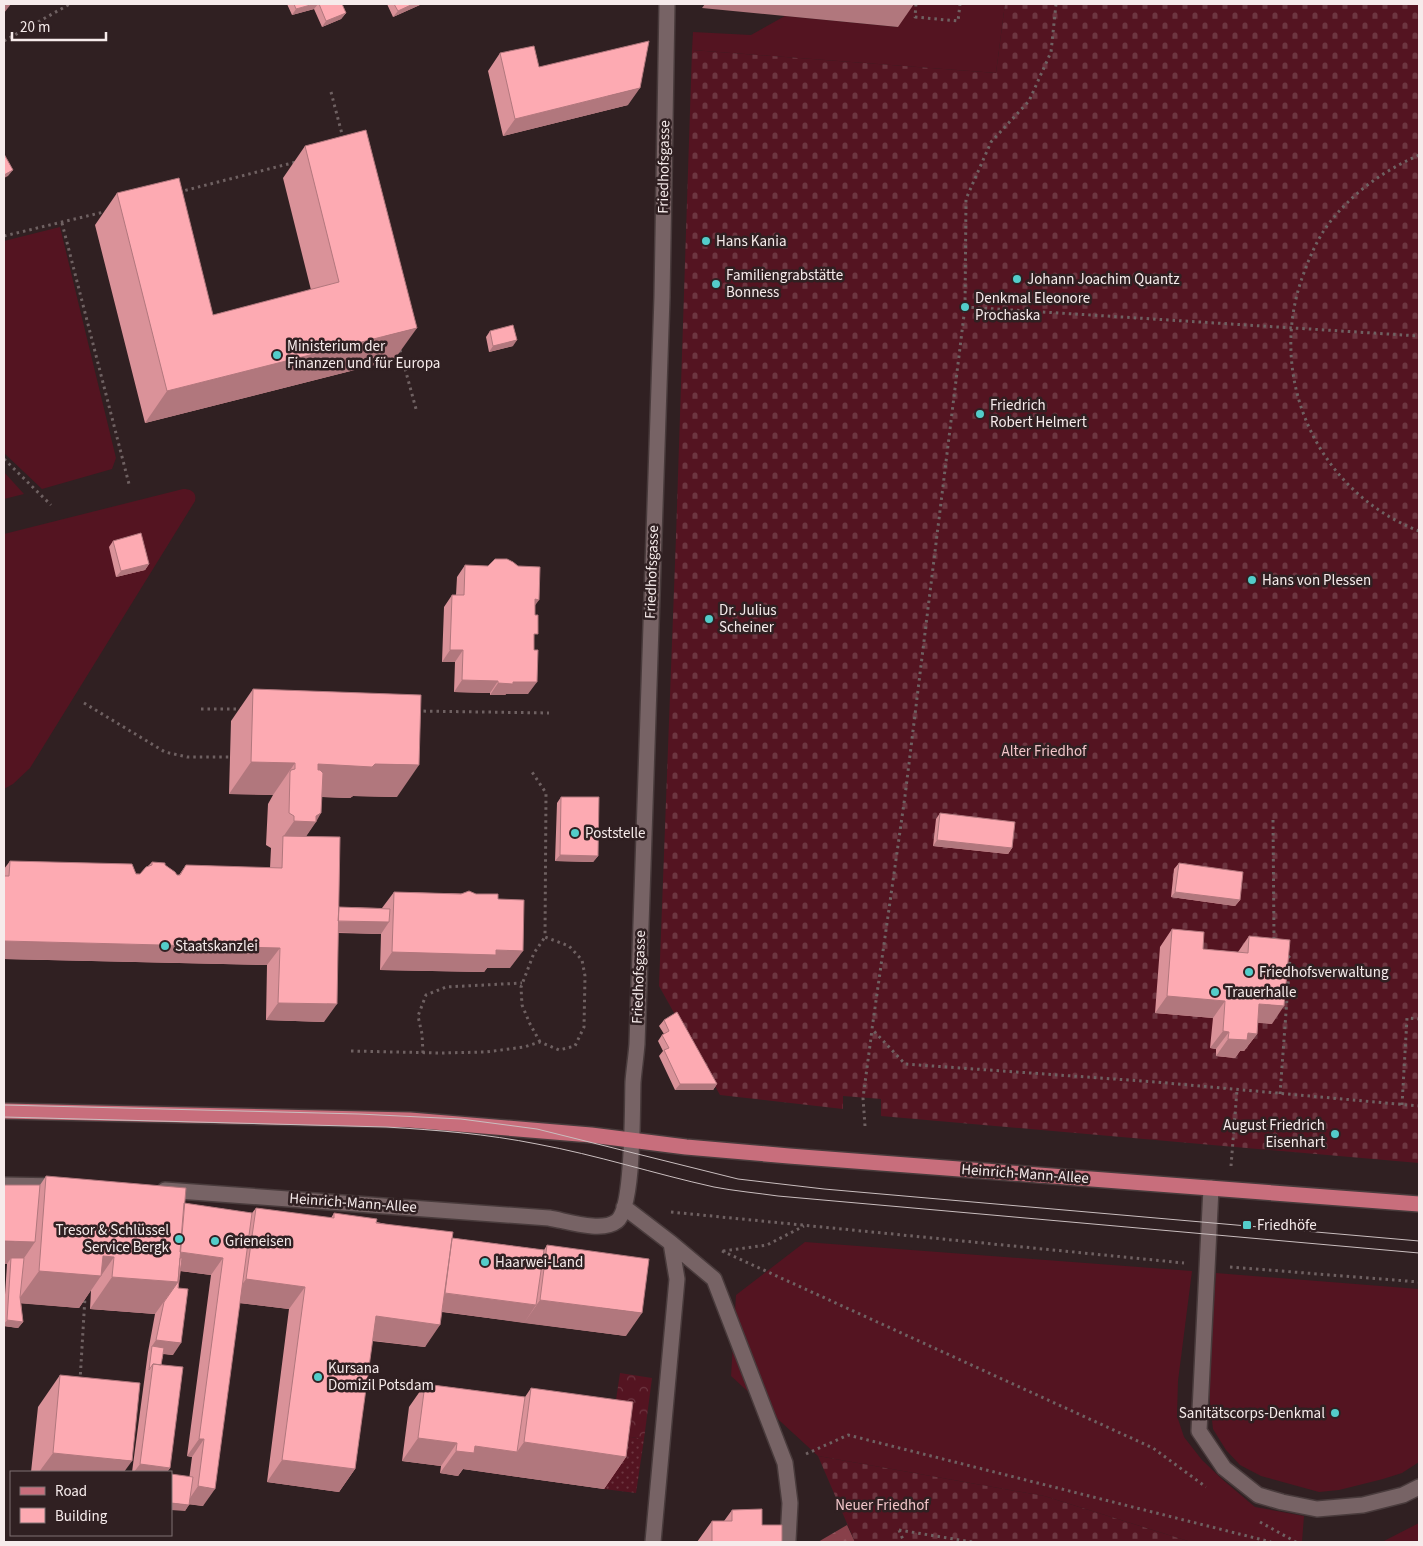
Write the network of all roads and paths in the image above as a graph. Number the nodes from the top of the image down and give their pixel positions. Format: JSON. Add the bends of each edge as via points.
{"nodes":[{"id":1,"x":70,"y":4,"type":"edge"},
{"id":2,"x":668,"y":4,"type":"edge"},
{"id":3,"x":916,"y":4,"type":"edge"},
{"id":4,"x":960,"y":4,"type":"edge"},
{"id":5,"x":1056,"y":4,"type":"edge"},
{"id":6,"x":4,"y":41,"type":"edge"},
{"id":7,"x":331,"y":92,"type":"dead end"},
{"id":8,"x":344,"y":139,"type":"edge"},
{"id":9,"x":1419,"y":155,"type":"edge"},
{"id":10,"x":299,"y":161,"type":"dead end"},
{"id":11,"x":176,"y":193,"type":"edge"},
{"id":12,"x":110,"y":210,"type":"dead end"},
{"id":13,"x":62,"y":223,"type":"junction"},
{"id":14,"x":4,"y":236,"type":"edge"},
{"id":15,"x":965,"y":307,"type":"junction"},
{"id":16,"x":1291,"y":328,"type":"junction"},
{"id":17,"x":1419,"y":336,"type":"edge"},
{"id":18,"x":398,"y":345,"type":"edge"},
{"id":19,"x":416,"y":409,"type":"dead end"},
{"id":20,"x":4,"y":459,"type":"edge"},
{"id":21,"x":128,"y":484,"type":"dead end"},
{"id":22,"x":50,"y":505,"type":"dead end"},
{"id":23,"x":1419,"y":531,"type":"edge"},
{"id":24,"x":84,"y":703,"type":"dead end"},
{"id":25,"x":201,"y":708,"type":"dead end"},
{"id":26,"x":250,"y":709,"type":"edge"},
{"id":27,"x":410,"y":711,"type":"edge"},
{"id":28,"x":548,"y":713,"type":"dead end"},
{"id":29,"x":230,"y":757,"type":"dead end"},
{"id":30,"x":532,"y":772,"type":"dead end"},
{"id":31,"x":1273,"y":820,"type":"dead end"},
{"id":32,"x":545,"y":937,"type":"junction"},
{"id":33,"x":1279,"y":945,"type":"edge"},
{"id":34,"x":1285,"y":952,"type":"edge"},
{"id":35,"x":522,"y":983,"type":"junction"},
{"id":36,"x":1419,"y":1019,"type":"edge"},
{"id":37,"x":872,"y":1029,"type":"junction"},
{"id":38,"x":540,"y":1042,"type":"junction"},
{"id":39,"x":351,"y":1051,"type":"dead end"},
{"id":40,"x":423,"y":1052,"type":"junction"},
{"id":41,"x":1238,"y":1090,"type":"junction"},
{"id":42,"x":1280,"y":1094,"type":"junction"},
{"id":43,"x":1402,"y":1105,"type":"junction"},
{"id":44,"x":1419,"y":1106,"type":"edge"},
{"id":45,"x":4,"y":1111,"type":"edge"},
{"id":46,"x":865,"y":1126,"type":"dead end"},
{"id":47,"x":631,"y":1140,"type":"junction"},
{"id":48,"x":1232,"y":1147,"type":"dead end"},
{"id":49,"x":4,"y":1184,"type":"edge"},
{"id":50,"x":73,"y":1186,"type":"edge"},
{"id":51,"x":153,"y":1188,"type":"edge"},
{"id":52,"x":1211,"y":1188,"type":"junction"},
{"id":53,"x":1419,"y":1204,"type":"edge"},
{"id":54,"x":624,"y":1207,"type":"junction"},
{"id":55,"x":679,"y":1212,"type":"dead end"},
{"id":56,"x":804,"y":1225,"type":"junction"},
{"id":57,"x":672,"y":1243,"type":"junction"},
{"id":58,"x":714,"y":1250,"type":"dead end"},
{"id":59,"x":722,"y":1251,"type":"junction"},
{"id":60,"x":1208,"y":1265,"type":"junction"},
{"id":61,"x":1419,"y":1282,"type":"edge"},
{"id":62,"x":85,"y":1289,"type":"edge"},
{"id":63,"x":79,"y":1384,"type":"edge"},
{"id":64,"x":785,"y":1463,"type":"junction"},
{"id":65,"x":1419,"y":1487,"type":"edge"},
{"id":66,"x":1208,"y":1488,"type":"dead end"},
{"id":67,"x":1255,"y":1520,"type":"dead end"},
{"id":68,"x":788,"y":1540,"type":"dead end"},
{"id":69,"x":652,"y":1542,"type":"edge"},
{"id":70,"x":904,"y":1542,"type":"edge"},
{"id":71,"x":972,"y":1542,"type":"edge"},
{"id":72,"x":1271,"y":1542,"type":"edge"},
{"id":73,"x":1296,"y":1542,"type":"edge"}],
"edges":[{"from":1,"to":6,"type":"path"},
{"from":2,"to":47,"type":"street","name":"Friedhofsgasse","via":[[662,297]]},
{"from":3,"to":4,"type":"path","via":[[915,17],[958,21]]},
{"from":5,"to":15,"type":"path","via":[[1052,52],[1029,101],[991,142],[966,199]]},
{"from":7,"to":8,"type":"path"},
{"from":9,"to":16,"type":"path","via":[[1361,189],[1333,218],[1312,252],[1297,289]]},
{"from":10,"to":11,"type":"path"},
{"from":12,"to":13,"type":"path"},
{"from":13,"to":14,"type":"path"},
{"from":13,"to":21,"type":"path"},
{"from":15,"to":16,"type":"path"},
{"from":15,"to":37,"type":"path","via":[[905,796]]},
{"from":16,"to":17,"type":"path"},
{"from":16,"to":23,"type":"path","via":[[1292,368],[1300,407],[1316,443],[1339,476],[1368,503],[1402,525]]},
{"from":18,"to":19,"type":"path"},
{"from":20,"to":22,"type":"path"},
{"from":24,"to":29,"type":"path","via":[[165,752]]},
{"from":25,"to":26,"type":"path"},
{"from":27,"to":28,"type":"path"},
{"from":30,"to":32,"type":"path","via":[[546,793]]},
{"from":31,"to":33,"type":"path","via":[[1274,939]]},
{"from":32,"to":35,"type":"path","via":[[534,953]]},
{"from":32,"to":38,"type":"path","via":[[569,946],[582,960],[585,976],[584,1027],[575,1046],[559,1050]]},
{"from":34,"to":42,"type":"path","via":[[1290,958]]},
{"from":35,"to":38,"type":"path","via":[[522,1005]]},
{"from":35,"to":40,"type":"path","via":[[446,987],[426,994],[418,1016]]},
{"from":36,"to":43,"type":"path","via":[[1407,1018]]},
{"from":37,"to":41,"type":"path","via":[[905,1064]]},
{"from":37,"to":46,"type":"path","via":[[863,1098]]},
{"from":38,"to":40,"type":"path","via":[[486,1052]]},
{"from":39,"to":40,"type":"path"},
{"from":41,"to":42,"type":"path"},
{"from":41,"to":48,"type":"path"},
{"from":42,"to":43,"type":"path"},
{"from":43,"to":44,"type":"path"},
{"from":45,"to":47,"type":"main road","name":"Heinrich-Mann-Allee","via":[[410,1120]]},
{"from":47,"to":52,"type":"main road","name":"Heinrich-Mann-Allee","via":[[780,1155]]},
{"from":47,"to":54,"type":"street"},
{"from":49,"to":50,"type":"street"},
{"from":51,"to":54,"type":"street","name":"Heinrich-Mann-Allee","via":[[549,1218],[587,1226],[616,1222]]},
{"from":52,"to":53,"type":"main road","name":"Heinrich-Mann-Allee"},
{"from":52,"to":60,"type":"street"},
{"from":54,"to":57,"type":"street"},
{"from":55,"to":56,"type":"path"},
{"from":56,"to":59,"type":"path","via":[[767,1245]]},
{"from":56,"to":60,"type":"path"},
{"from":57,"to":64,"type":"street","via":[[714,1279]]},
{"from":57,"to":69,"type":"street","via":[[677,1279]]},
{"from":58,"to":59,"type":"path"},
{"from":59,"to":66,"type":"path","via":[[1153,1448]]},
{"from":60,"to":61,"type":"path"},
{"from":60,"to":65,"type":"street","via":[[1199,1431],[1224,1468],[1258,1495],[1317,1509],[1363,1505],[1403,1495]]},
{"from":62,"to":63,"type":"path"},
{"from":64,"to":68,"type":"street","via":[[790,1503]]},
{"from":64,"to":72,"type":"path","via":[[848,1435]]},
{"from":67,"to":73,"type":"path"},
{"from":70,"to":71,"type":"path","via":[[899,1530]]}]}
